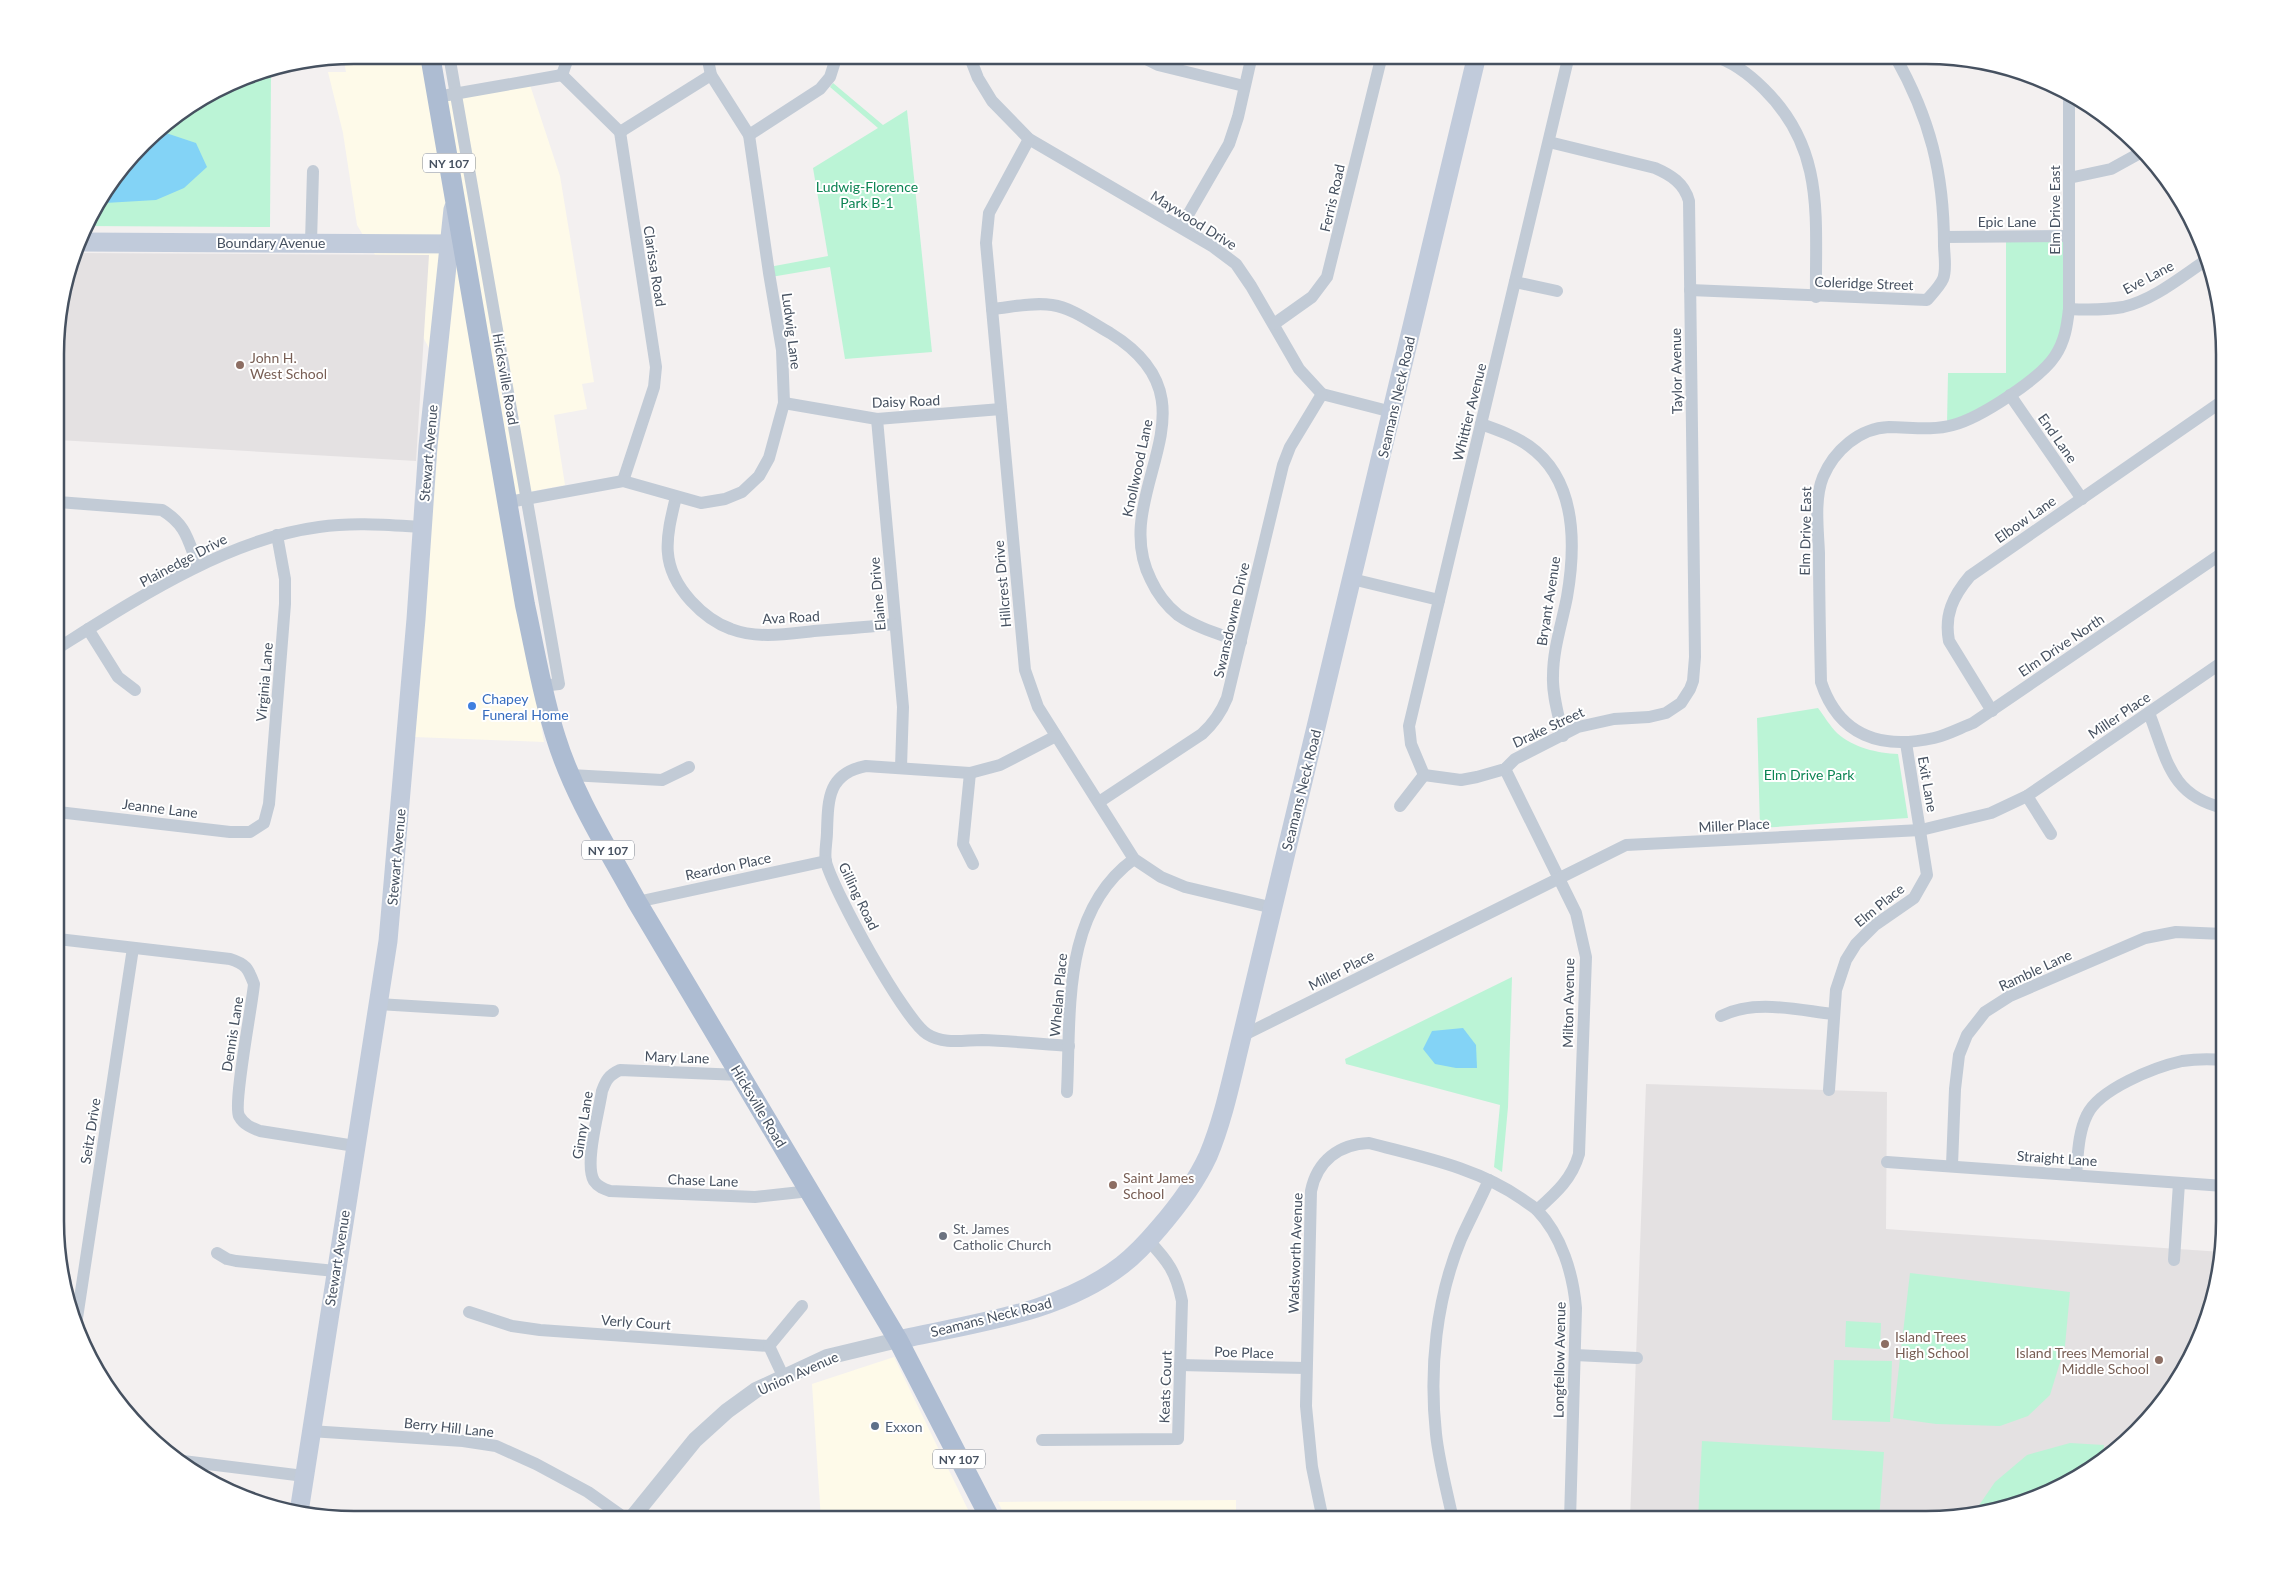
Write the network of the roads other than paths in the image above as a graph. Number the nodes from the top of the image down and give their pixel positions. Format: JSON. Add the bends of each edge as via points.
{"nodes":[{"id":1,"x":434,"y":64,"type":"edge"},
{"id":2,"x":449,"y":64,"type":"edge"},
{"id":3,"x":566,"y":64,"type":"edge"},
{"id":4,"x":709,"y":64,"type":"edge"},
{"id":5,"x":834,"y":64,"type":"edge"},
{"id":6,"x":972,"y":64,"type":"edge"},
{"id":7,"x":1154,"y":64,"type":"edge"},
{"id":8,"x":1250,"y":64,"type":"edge"},
{"id":9,"x":1380,"y":64,"type":"edge"},
{"id":10,"x":1475,"y":64,"type":"edge"},
{"id":11,"x":1567,"y":64,"type":"edge"},
{"id":12,"x":1731,"y":64,"type":"edge"},
{"id":13,"x":1899,"y":64,"type":"edge"},
{"id":14,"x":562,"y":75,"type":"junction"},
{"id":15,"x":711,"y":75,"type":"junction"},
{"id":16,"x":1244,"y":86,"type":"junction"},
{"id":17,"x":447,"y":96,"type":"junction"},
{"id":18,"x":2069,"y":101,"type":"edge"},
{"id":19,"x":620,"y":132,"type":"junction"},
{"id":20,"x":749,"y":135,"type":"junction"},
{"id":21,"x":1029,"y":139,"type":"junction"},
{"id":22,"x":1549,"y":142,"type":"junction"},
{"id":23,"x":2137,"y":155,"type":"edge"},
{"id":24,"x":313,"y":171,"type":"dead end"},
{"id":25,"x":2069,"y":178,"type":"junction"},
{"id":26,"x":1181,"y":228,"type":"junction"},
{"id":27,"x":2070,"y":236,"type":"junction"},
{"id":28,"x":1944,"y":237,"type":"junction"},
{"id":29,"x":86,"y":242,"type":"edge"},
{"id":30,"x":311,"y":242,"type":"junction"},
{"id":31,"x":456,"y":244,"type":"junction"},
{"id":32,"x":2202,"y":263,"type":"edge"},
{"id":33,"x":1516,"y":282,"type":"junction"},
{"id":34,"x":1690,"y":290,"type":"junction"},
{"id":35,"x":1557,"y":291,"type":"dead end"},
{"id":36,"x":1816,"y":297,"type":"junction"},
{"id":37,"x":992,"y":309,"type":"junction"},
{"id":38,"x":2069,"y":309,"type":"junction"},
{"id":39,"x":1274,"y":324,"type":"junction"},
{"id":40,"x":1322,"y":394,"type":"junction"},
{"id":41,"x":2010,"y":394,"type":"junction"},
{"id":42,"x":784,"y":403,"type":"junction"},
{"id":43,"x":2216,"y":406,"type":"edge"},
{"id":44,"x":1001,"y":409,"type":"junction"},
{"id":45,"x":1392,"y":412,"type":"junction"},
{"id":46,"x":877,"y":419,"type":"junction"},
{"id":47,"x":1481,"y":424,"type":"junction"},
{"id":48,"x":623,"y":481,"type":"junction"},
{"id":49,"x":676,"y":497,"type":"junction"},
{"id":50,"x":2082,"y":498,"type":"junction"},
{"id":51,"x":518,"y":500,"type":"junction"},
{"id":52,"x":64,"y":502,"type":"edge"},
{"id":53,"x":422,"y":527,"type":"junction"},
{"id":54,"x":277,"y":535,"type":"junction"},
{"id":55,"x":2216,"y":557,"type":"edge"},
{"id":56,"x":198,"y":566,"type":"junction"},
{"id":57,"x":1352,"y":579,"type":"junction"},
{"id":58,"x":1439,"y":600,"type":"junction"},
{"id":59,"x":894,"y":624,"type":"junction"},
{"id":60,"x":88,"y":629,"type":"junction"},
{"id":61,"x":1241,"y":642,"type":"junction"},
{"id":62,"x":64,"y":644,"type":"edge"},
{"id":63,"x":2216,"y":667,"type":"edge"},
{"id":64,"x":135,"y":690,"type":"dead end"},
{"id":65,"x":1684,"y":698,"type":"joint"},
{"id":66,"x":1992,"y":711,"type":"junction"},
{"id":67,"x":2149,"y":713,"type":"junction"},
{"id":68,"x":1056,"y":736,"type":"junction"},
{"id":69,"x":1563,"y":736,"type":"junction"},
{"id":70,"x":1906,"y":742,"type":"junction"},
{"id":71,"x":689,"y":767,"type":"dead end"},
{"id":72,"x":900,"y":767,"type":"junction"},
{"id":73,"x":1505,"y":768,"type":"junction"},
{"id":74,"x":970,"y":772,"type":"junction"},
{"id":75,"x":570,"y":775,"type":"junction"},
{"id":76,"x":1424,"y":775,"type":"junction"},
{"id":77,"x":2026,"y":796,"type":"junction"},
{"id":78,"x":1099,"y":802,"type":"junction"},
{"id":79,"x":1400,"y":806,"type":"dead end"},
{"id":80,"x":2216,"y":806,"type":"edge"},
{"id":81,"x":64,"y":813,"type":"edge"},
{"id":82,"x":258,"y":829,"type":"joint"},
{"id":83,"x":1920,"y":830,"type":"junction"},
{"id":84,"x":2050,"y":834,"type":"dead end"},
{"id":85,"x":1134,"y":859,"type":"junction"},
{"id":86,"x":826,"y":861,"type":"junction"},
{"id":87,"x":973,"y":864,"type":"dead end"},
{"id":88,"x":1560,"y":877,"type":"junction"},
{"id":89,"x":638,"y":902,"type":"junction"},
{"id":90,"x":1273,"y":908,"type":"junction"},
{"id":91,"x":2216,"y":934,"type":"edge"},
{"id":92,"x":64,"y":940,"type":"edge"},
{"id":93,"x":133,"y":948,"type":"junction"},
{"id":94,"x":378,"y":1004,"type":"junction"},
{"id":95,"x":493,"y":1011,"type":"dead end"},
{"id":96,"x":1833,"y":1014,"type":"junction"},
{"id":97,"x":1721,"y":1016,"type":"dead end"},
{"id":98,"x":1242,"y":1036,"type":"junction"},
{"id":99,"x":1069,"y":1046,"type":"junction"},
{"id":100,"x":2216,"y":1060,"type":"edge"},
{"id":101,"x":612,"y":1073,"type":"joint"},
{"id":102,"x":740,"y":1075,"type":"junction"},
{"id":103,"x":1829,"y":1090,"type":"dead end"},
{"id":104,"x":1067,"y":1092,"type":"dead end"},
{"id":105,"x":355,"y":1146,"type":"junction"},
{"id":106,"x":1888,"y":1162,"type":"dead end"},
{"id":107,"x":1952,"y":1166,"type":"junction"},
{"id":108,"x":2076,"y":1175,"type":"junction"},
{"id":109,"x":1489,"y":1180,"type":"junction"},
{"id":110,"x":596,"y":1183,"type":"joint"},
{"id":111,"x":2178,"y":1183,"type":"junction"},
{"id":112,"x":2216,"y":1185,"type":"edge"},
{"id":113,"x":810,"y":1191,"type":"junction"},
{"id":114,"x":1537,"y":1210,"type":"junction"},
{"id":115,"x":1148,"y":1240,"type":"junction"},
{"id":116,"x":217,"y":1253,"type":"dead end"},
{"id":117,"x":2174,"y":1260,"type":"dead end"},
{"id":118,"x":335,"y":1272,"type":"junction"},
{"id":119,"x":802,"y":1306,"type":"dead end"},
{"id":120,"x":78,"y":1311,"type":"edge"},
{"id":121,"x":469,"y":1312,"type":"dead end"},
{"id":122,"x":898,"y":1340,"type":"junction"},
{"id":123,"x":769,"y":1346,"type":"junction"},
{"id":124,"x":1575,"y":1355,"type":"junction"},
{"id":125,"x":1637,"y":1358,"type":"dead end"},
{"id":126,"x":1180,"y":1365,"type":"junction"},
{"id":127,"x":1306,"y":1368,"type":"junction"},
{"id":128,"x":784,"y":1378,"type":"junction"},
{"id":129,"x":310,"y":1431,"type":"junction"},
{"id":130,"x":1042,"y":1440,"type":"dead end"},
{"id":131,"x":192,"y":1462,"type":"edge"},
{"id":132,"x":304,"y":1476,"type":"junction"},
{"id":133,"x":300,"y":1506,"type":"edge"},
{"id":134,"x":614,"y":1511,"type":"edge"},
{"id":135,"x":639,"y":1511,"type":"edge"},
{"id":136,"x":985,"y":1511,"type":"edge"},
{"id":137,"x":1321,"y":1511,"type":"edge"},
{"id":138,"x":1451,"y":1511,"type":"edge"},
{"id":139,"x":1570,"y":1511,"type":"edge"}],
"edges":[{"from":1,"to":17,"type":"main road","name":"Hicksville Road","number":"NY 107"},
{"from":2,"to":17,"type":"street","name":"Hicksville Road"},
{"from":3,"to":14,"type":"street"},
{"from":4,"to":15,"type":"street","name":"Ludwig Lane"},
{"from":5,"to":20,"type":"street","via":[[830,77],[820,89]]},
{"from":6,"to":21,"type":"street","name":"Maywood Drive","via":[[992,101]]},
{"from":7,"to":16,"type":"street"},
{"from":8,"to":16,"type":"street"},
{"from":9,"to":39,"type":"street","name":"Ferris Road","via":[[1327,277],[1312,296]]},
{"from":10,"to":45,"type":"main road","name":"Seamans Neck Road"},
{"from":11,"to":22,"type":"street","name":"Whittier Avenue"},
{"from":12,"to":36,"type":"street","via":[[1754,79],[1775,100],[1803,144],[1815,192]]},
{"from":13,"to":28,"type":"street","name":"Coleridge Street","via":[[1920,105],[1933,143],[1944,208]]},
{"from":14,"to":17,"type":"street"},
{"from":14,"to":19,"type":"street"},
{"from":15,"to":19,"type":"street"},
{"from":15,"to":20,"type":"street","name":"Ludwig Lane"},
{"from":16,"to":26,"type":"street","via":[[1229,144]]},
{"from":17,"to":31,"type":"main road","name":"Hicksville Road","number":"NY 107"},
{"from":17,"to":51,"type":"street","name":"Hicksville Road"},
{"from":18,"to":25,"type":"street","name":"Elm Drive East"},
{"from":19,"to":48,"type":"street","name":"Clarissa Road","via":[[656,367],[654,387]]},
{"from":20,"to":42,"type":"street","name":"Ludwig Lane","via":[[782,350]]},
{"from":21,"to":26,"type":"street","name":"Maywood Drive"},
{"from":21,"to":37,"type":"street","name":"Hillcrest Drive","via":[[989,213],[986,243]]},
{"from":22,"to":33,"type":"street","name":"Whittier Avenue"},
{"from":22,"to":34,"type":"street","name":"Taylor Avenue","via":[[1655,168],[1678,181],[1689,201]]},
{"from":23,"to":25,"type":"street","via":[[2111,168]]},
{"from":24,"to":30,"type":"street"},
{"from":25,"to":27,"type":"street","name":"Elm Drive East"},
{"from":26,"to":39,"type":"street","name":"Maywood Drive","via":[[1236,264]]},
{"from":27,"to":28,"type":"street","name":"Epic Lane"},
{"from":27,"to":38,"type":"street","name":"Elm Drive East"},
{"from":28,"to":36,"type":"street","name":"Coleridge Street","via":[[1944,278],[1927,300]]},
{"from":29,"to":30,"type":"main road","name":"Boundary Avenue"},
{"from":30,"to":31,"type":"main road","name":"Boundary Avenue"},
{"from":31,"to":51,"type":"main road","name":"Hicksville Road","number":"NY 107"},
{"from":31,"to":53,"type":"main road","name":"Stewart Avenue","via":[[428,446]]},
{"from":32,"to":38,"type":"street","name":"Eve Lane","via":[[2142,300],[2125,306],[2099,310]]},
{"from":33,"to":35,"type":"street"},
{"from":33,"to":47,"type":"street","name":"Whittier Avenue"},
{"from":34,"to":36,"type":"street","name":"Coleridge Street"},
{"from":34,"to":65,"type":"street","name":"Taylor Avenue","via":[[1695,657],[1693,681]]},
{"from":37,"to":44,"type":"street","name":"Hillcrest Drive"},
{"from":37,"to":61,"type":"street","name":"Knollwood Lane","via":[[1041,304],[1065,308],[1128,344],[1148,365],[1158,382],[1163,408],[1162,429],[1140,524],[1140,548],[1145,568],[1157,593],[1177,614],[1205,629]]},
{"from":38,"to":41,"type":"street","name":"Elm Drive East","via":[[2067,329],[2046,369]]},
{"from":39,"to":40,"type":"street","name":"Maywood Drive","via":[[1299,369]]},
{"from":40,"to":45,"type":"street"},
{"from":40,"to":61,"type":"street","name":"Swansdowne Drive","via":[[1290,447],[1283,465]]},
{"from":41,"to":50,"type":"street","name":"End Lane"},
{"from":41,"to":70,"type":"street","name":"Elm Drive East","via":[[1972,418],[1952,426],[1888,427],[1861,435],[1837,454],[1822,480],[1818,518],[1821,682],[1827,700],[1847,723],[1867,736],[1888,743]]},
{"from":42,"to":46,"type":"street","name":"Daisy Road"},
{"from":42,"to":49,"type":"street","name":"Ludwig Lane","via":[[769,458],[759,476],[746,488],[709,503]]},
{"from":43,"to":50,"type":"street","name":"Elbow Lane"},
{"from":44,"to":46,"type":"street","name":"Daisy Road"},
{"from":44,"to":68,"type":"street","name":"Hillcrest Drive","via":[[1025,670],[1038,707]]},
{"from":45,"to":57,"type":"main road","name":"Seamans Neck Road"},
{"from":46,"to":59,"type":"street","name":"Elaine Drive"},
{"from":47,"to":58,"type":"street","name":"Whittier Avenue"},
{"from":47,"to":69,"type":"street","name":"Bryant Avenue","via":[[1513,436],[1538,453],[1556,475],[1569,505],[1572,528],[1570,566],[1553,676]]},
{"from":48,"to":49,"type":"street","name":"Ludwig Lane"},
{"from":48,"to":51,"type":"street","name":"Ludwig Lane"},
{"from":49,"to":59,"type":"street","name":"Ava Road","via":[[666,537],[671,566],[686,596],[712,620],[742,633],[770,635]]},
{"from":50,"to":66,"type":"street","name":"Elbow Lane","via":[[1970,576],[1952,601],[1948,613],[1949,641]]},
{"from":51,"to":75,"type":"main road","name":"Hicksville Road","number":"NY 107","via":[[541,686]]},
{"from":52,"to":56,"type":"street","via":[[162,510],[183,528]]},
{"from":53,"to":54,"type":"street","name":"Plainedge Drive","via":[[359,524]]},
{"from":53,"to":94,"type":"main road","name":"Stewart Avenue","via":[[394,878]]},
{"from":54,"to":56,"type":"street","name":"Plainedge Drive"},
{"from":54,"to":82,"type":"street","name":"Virginia Lane","via":[[285,579],[285,604],[269,804],[264,823]]},
{"from":55,"to":66,"type":"street","name":"Elm Drive North"},
{"from":56,"to":60,"type":"street","name":"Plainedge Drive"},
{"from":57,"to":58,"type":"street"},
{"from":57,"to":90,"type":"main road","name":"Seamans Neck Road"},
{"from":58,"to":76,"type":"street","name":"Whittier Avenue","via":[[1409,726],[1411,744]]},
{"from":59,"to":72,"type":"street","name":"Elaine Drive","via":[[903,707]]},
{"from":60,"to":62,"type":"street","name":"Plainedge Drive"},
{"from":60,"to":64,"type":"street","via":[[118,677]]},
{"from":61,"to":78,"type":"street","name":"Swansdowne Drive","via":[[1228,698],[1213,724]]},
{"from":63,"to":67,"type":"street","name":"Miller Place"},
{"from":65,"to":69,"type":"street","name":"Drake Street","via":[[1666,712],[1649,718],[1594,722]]},
{"from":66,"to":70,"type":"street","name":"Elm Drive North","via":[[1973,723],[1936,738]]},
{"from":67,"to":77,"type":"street","name":"Miller Place"},
{"from":67,"to":80,"type":"street","via":[[2172,773],[2185,791]]},
{"from":68,"to":74,"type":"street","name":"Gilling Road","via":[[1000,765]]},
{"from":68,"to":78,"type":"street","name":"Hillcrest Drive"},
{"from":69,"to":73,"type":"street","name":"Drake Street","via":[[1515,759]]},
{"from":70,"to":83,"type":"street","name":"Exit Lane"},
{"from":71,"to":75,"type":"street","via":[[662,780]]},
{"from":72,"to":74,"type":"street","name":"Gilling Road"},
{"from":72,"to":86,"type":"street","name":"Gilling Road","via":[[854,768],[835,783],[828,807]]},
{"from":73,"to":76,"type":"street","name":"Drake Street","via":[[1461,780]]},
{"from":73,"to":88,"type":"street","name":"Milton Avenue"},
{"from":74,"to":87,"type":"street","via":[[963,844]]},
{"from":75,"to":89,"type":"main road","name":"Hicksville Road","number":"NY 107"},
{"from":76,"to":79,"type":"street"},
{"from":77,"to":83,"type":"street","name":"Miller Place","via":[[1992,813]]},
{"from":77,"to":84,"type":"street"},
{"from":78,"to":85,"type":"street","name":"Hillcrest Drive"},
{"from":81,"to":82,"type":"street","name":"Jeanne Lane","via":[[230,832]]},
{"from":83,"to":88,"type":"street","name":"Miller Place","via":[[1626,845]]},
{"from":83,"to":96,"type":"street","name":"Elm Place","via":[[1927,875],[1923,885],[1914,898],[1875,925],[1856,944],[1841,972]]},
{"from":85,"to":90,"type":"street","name":"Hillcrest Drive","via":[[1161,877],[1184,887]]},
{"from":85,"to":99,"type":"street","name":"Whelan Place","via":[[1109,880],[1081,935],[1073,963]]},
{"from":86,"to":89,"type":"street","name":"Reardon Place"},
{"from":86,"to":99,"type":"street","name":"Gilling Road","via":[[849,914],[911,1018],[926,1034],[948,1041]]},
{"from":88,"to":98,"type":"street","name":"Miller Place"},
{"from":88,"to":114,"type":"street","name":"Milton Avenue","via":[[1576,912],[1586,957],[1578,1154],[1565,1185]]},
{"from":89,"to":102,"type":"main road","name":"Hicksville Road","number":"NY 107"},
{"from":90,"to":98,"type":"main road","name":"Seamans Neck Road"},
{"from":91,"to":107,"type":"street","name":"Ramble Lane","via":[[2176,932],[2146,938],[2010,996],[1985,1012],[1967,1035],[1959,1055]]},
{"from":92,"to":93,"type":"street","name":"Dennis Lane"},
{"from":93,"to":105,"type":"street","name":"Dennis Lane","via":[[242,963],[254,984],[237,1096],[239,1117],[260,1132]]},
{"from":93,"to":120,"type":"street","name":"Seitz Drive"},
{"from":94,"to":95,"type":"street"},
{"from":94,"to":105,"type":"main road","name":"Stewart Avenue"},
{"from":96,"to":97,"type":"street","via":[[1758,1007],[1738,1008]]},
{"from":96,"to":103,"type":"street","name":"Elm Place"},
{"from":98,"to":115,"type":"main road","name":"Seamans Neck Road","via":[[1208,1156],[1177,1207]]},
{"from":99,"to":104,"type":"street","name":"Whelan Place"},
{"from":100,"to":108,"type":"street","via":[[2182,1062],[2126,1083],[2102,1096],[2087,1114],[2080,1134]]},
{"from":101,"to":102,"type":"street","name":"Mary Lane","via":[[620,1070]]},
{"from":101,"to":110,"type":"street","name":"Ginny Lane","via":[[602,1091],[590,1166]]},
{"from":102,"to":113,"type":"main road","name":"Hicksville Road","number":"NY 107"},
{"from":105,"to":118,"type":"main road","name":"Stewart Avenue"},
{"from":106,"to":107,"type":"street","name":"Straight Lane"},
{"from":107,"to":108,"type":"street","name":"Straight Lane"},
{"from":108,"to":111,"type":"street","name":"Straight Lane"},
{"from":109,"to":114,"type":"street","name":"Wadsworth Avenue"},
{"from":109,"to":127,"type":"street","name":"Wadsworth Avenue","via":[[1470,1171],[1369,1142],[1342,1148],[1326,1159],[1317,1172],[1312,1191]]},
{"from":109,"to":138,"type":"street","via":[[1454,1260],[1435,1345],[1436,1435]]},
{"from":110,"to":113,"type":"street","name":"Chase Lane","via":[[610,1191],[745,1196]]},
{"from":111,"to":112,"type":"street","name":"Straight Lane"},
{"from":111,"to":117,"type":"street"},
{"from":113,"to":122,"type":"main road","name":"Hicksville Road","number":"NY 107"},
{"from":114,"to":124,"type":"street","name":"Longfellow Avenue","via":[[1554,1234],[1571,1273],[1576,1308]]},
{"from":115,"to":122,"type":"main road","name":"Seamans Neck Road","via":[[1122,1265],[1065,1298],[1015,1314]]},
{"from":115,"to":126,"type":"street","name":"Keats Court","via":[[1178,1280],[1182,1301]]},
{"from":116,"to":118,"type":"street","via":[[236,1261]]},
{"from":118,"to":129,"type":"main road","name":"Stewart Avenue"},
{"from":119,"to":123,"type":"street"},
{"from":121,"to":123,"type":"street","name":"Verly Court","via":[[512,1326],[540,1330]]},
{"from":122,"to":128,"type":"street","name":"Union Avenue","via":[[827,1357]]},
{"from":122,"to":136,"type":"main road","name":"Hicksville Road","number":"NY 107"},
{"from":123,"to":128,"type":"street"},
{"from":124,"to":125,"type":"street"},
{"from":124,"to":139,"type":"street","name":"Longfellow Avenue"},
{"from":126,"to":127,"type":"street","name":"Poe Place"},
{"from":126,"to":130,"type":"street","name":"Keats Court","via":[[1178,1439]]},
{"from":127,"to":137,"type":"street","name":"Wadsworth Avenue","via":[[1312,1467]]},
{"from":128,"to":135,"type":"street","name":"Union Avenue","via":[[756,1390],[727,1411],[702,1434]]},
{"from":129,"to":132,"type":"main road","name":"Stewart Avenue"},
{"from":129,"to":134,"type":"street","name":"Berry Hill Lane","via":[[496,1446],[588,1492]]},
{"from":131,"to":132,"type":"street"},
{"from":132,"to":133,"type":"main road","name":"Stewart Avenue"}]}
